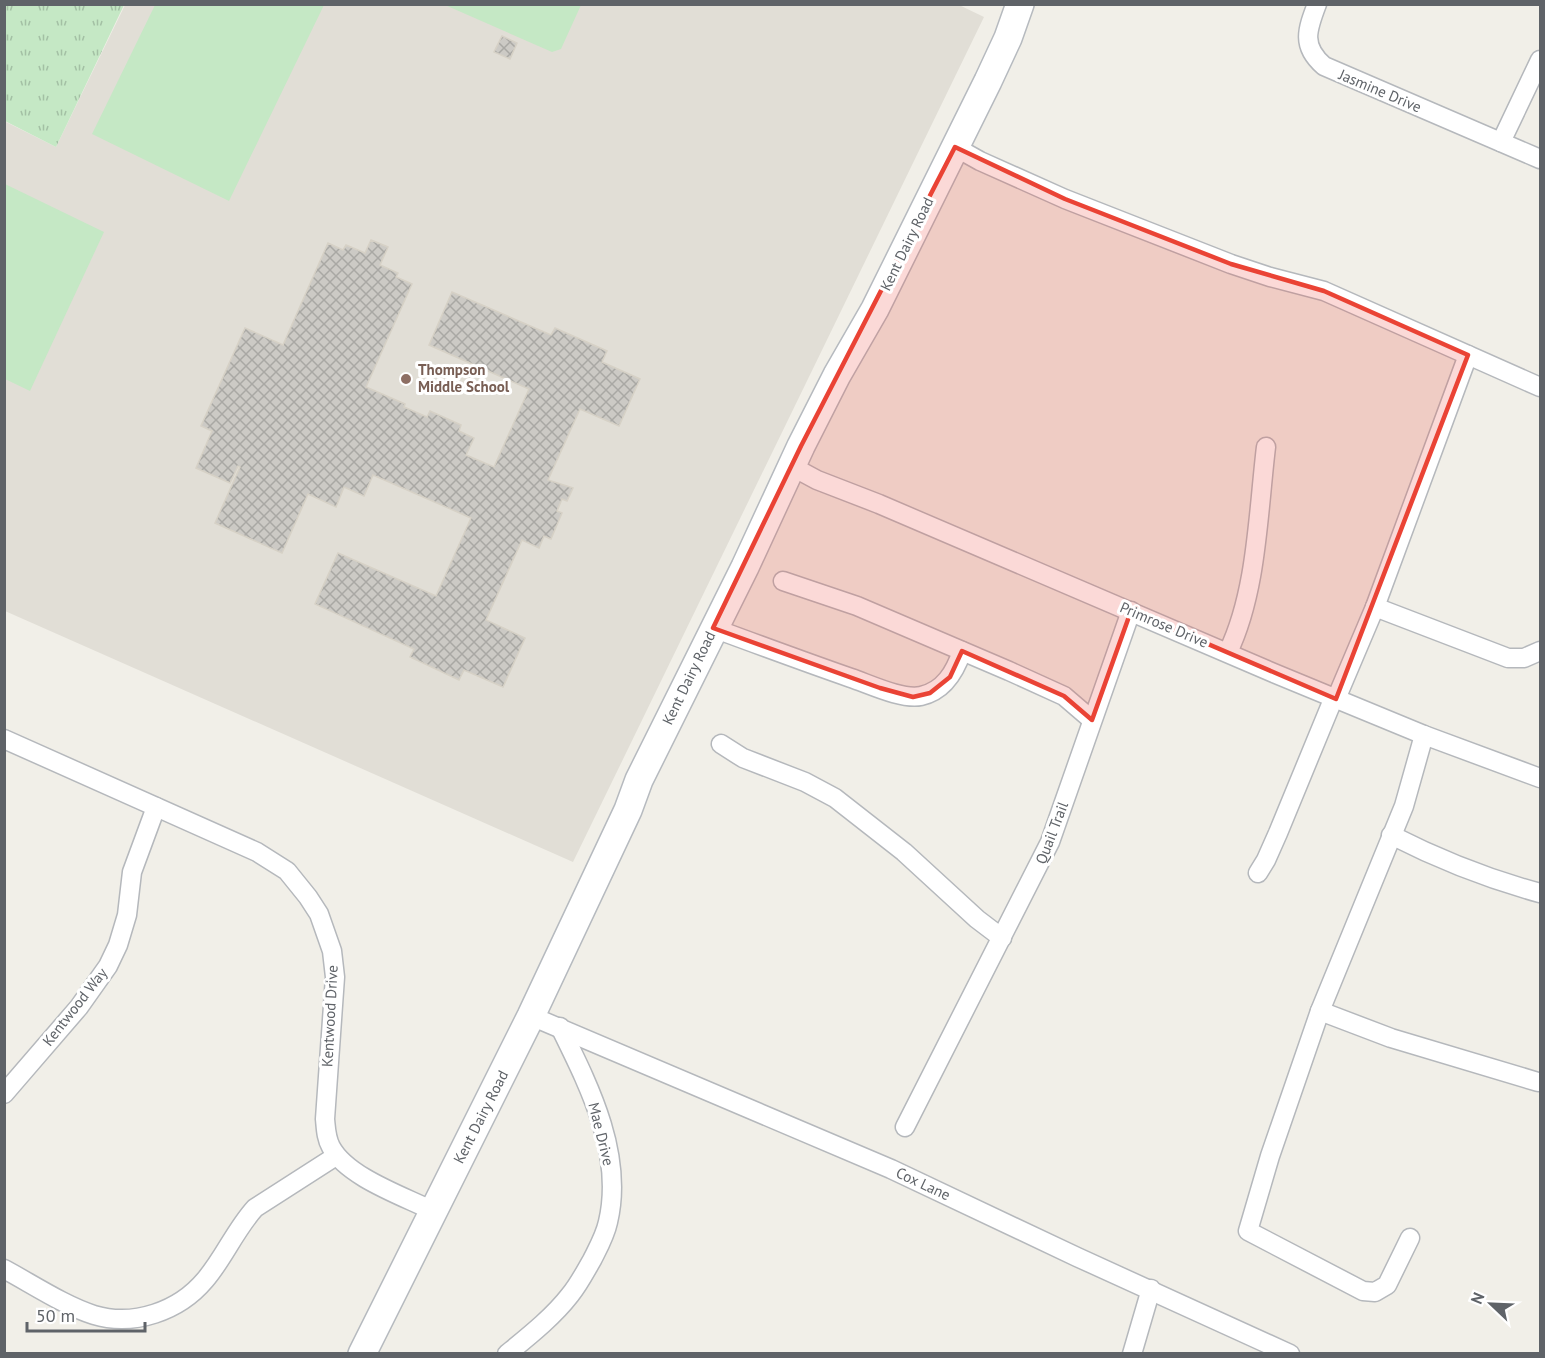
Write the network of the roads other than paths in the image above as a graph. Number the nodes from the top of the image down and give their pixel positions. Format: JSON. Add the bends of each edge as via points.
{"nodes":[{"id":1,"x":1317,"y":4,"type":"edge"},
{"id":2,"x":1018,"y":5,"type":"edge"},
{"id":3,"x":1540,"y":60,"type":"edge"},
{"id":4,"x":1501,"y":142,"type":"junction"},
{"id":5,"x":955,"y":147,"type":"junction"},
{"id":6,"x":1540,"y":159,"type":"edge"},
{"id":7,"x":1468,"y":355,"type":"junction"},
{"id":8,"x":1540,"y":387,"type":"edge"},
{"id":9,"x":1266,"y":447,"type":"dead end"},
{"id":10,"x":791,"y":466,"type":"junction"},
{"id":11,"x":783,"y":581,"type":"dead end"},
{"id":12,"x":1375,"y":607,"type":"junction"},
{"id":13,"x":1131,"y":611,"type":"junction"},
{"id":14,"x":713,"y":628,"type":"junction"},
{"id":15,"x":962,"y":651,"type":"junction"},
{"id":16,"x":1540,"y":651,"type":"edge"},
{"id":17,"x":1228,"y":652,"type":"junction"},
{"id":18,"x":1336,"y":699,"type":"junction"},
{"id":19,"x":1092,"y":720,"type":"junction"},
{"id":20,"x":1424,"y":735,"type":"junction"},
{"id":21,"x":4,"y":739,"type":"edge"},
{"id":22,"x":721,"y":744,"type":"dead end"},
{"id":23,"x":1540,"y":778,"type":"edge"},
{"id":24,"x":156,"y":807,"type":"junction"},
{"id":25,"x":1391,"y":835,"type":"junction"},
{"id":26,"x":1258,"y":873,"type":"dead end"},
{"id":27,"x":1540,"y":893,"type":"edge"},
{"id":28,"x":1002,"y":938,"type":"junction"},
{"id":29,"x":1320,"y":1011,"type":"junction"},
{"id":30,"x":531,"y":1016,"type":"junction"},
{"id":31,"x":560,"y":1027,"type":"junction"},
{"id":32,"x":1538,"y":1083,"type":"dead end"},
{"id":33,"x":4,"y":1094,"type":"edge"},
{"id":34,"x":905,"y":1127,"type":"dead end"},
{"id":35,"x":336,"y":1156,"type":"junction"},
{"id":36,"x":434,"y":1211,"type":"junction"},
{"id":37,"x":1410,"y":1238,"type":"dead end"},
{"id":38,"x":4,"y":1269,"type":"edge"},
{"id":39,"x":1151,"y":1289,"type":"junction"},
{"id":40,"x":363,"y":1353,"type":"edge"},
{"id":41,"x":507,"y":1353,"type":"edge"},
{"id":42,"x":1132,"y":1353,"type":"edge"},
{"id":43,"x":1290,"y":1353,"type":"edge"}],
"edges":[{"from":1,"to":4,"type":"street","name":"Jasmine Drive","via":[[1308,40],[1315,58],[1324,66]]},
{"from":2,"to":5,"type":"street","name":"Kent Dairy Road","via":[[1003,49]]},
{"from":3,"to":4,"type":"street"},
{"from":4,"to":6,"type":"street","name":"Jasmine Drive"},
{"from":5,"to":7,"type":"street","via":[[1065,199],[1241,267],[1324,291]]},
{"from":5,"to":10,"type":"street","name":"Kent Dairy Road"},
{"from":7,"to":8,"type":"street"},
{"from":7,"to":12,"type":"street"},
{"from":9,"to":17,"type":"street","via":[[1252,562],[1237,633]]},
{"from":10,"to":13,"type":"street","name":"Primrose Drive"},
{"from":10,"to":14,"type":"street","name":"Kent Dairy Road"},
{"from":11,"to":15,"type":"street","via":[[856,606]]},
{"from":12,"to":16,"type":"street","via":[[1508,658],[1524,658]]},
{"from":12,"to":18,"type":"street"},
{"from":13,"to":17,"type":"street","name":"Primrose Drive"},
{"from":13,"to":19,"type":"street","name":"Quail Trail"},
{"from":14,"to":15,"type":"street","via":[[913,697],[944,684]]},
{"from":14,"to":30,"type":"street","name":"Kent Dairy Road"},
{"from":15,"to":19,"type":"street","via":[[1064,696]]},
{"from":17,"to":18,"type":"street","name":"Primrose Drive"},
{"from":18,"to":20,"type":"street","name":"Primrose Drive"},
{"from":18,"to":26,"type":"street"},
{"from":19,"to":28,"type":"street","name":"Quail Trail","via":[[1050,842]]},
{"from":20,"to":23,"type":"street","name":"Primrose Drive"},
{"from":20,"to":25,"type":"street","via":[[1404,806]]},
{"from":21,"to":24,"type":"street","name":"Kentwood Drive"},
{"from":22,"to":28,"type":"street","via":[[743,758],[835,798]]},
{"from":24,"to":33,"type":"street","name":"Kentwood Way","via":[[132,872],[127,915],[108,966],[79,1007]]},
{"from":24,"to":35,"type":"street","name":"Kentwood Drive","via":[[272,861],[287,871],[319,915],[332,951],[335,976],[325,1119],[327,1138]]},
{"from":25,"to":27,"type":"street","via":[[1461,868]]},
{"from":25,"to":29,"type":"street"},
{"from":28,"to":34,"type":"street","name":"Quail Trail"},
{"from":29,"to":32,"type":"street","via":[[1390,1038]]},
{"from":29,"to":37,"type":"street","via":[[1248,1231],[1363,1291],[1375,1292],[1387,1285]]},
{"from":30,"to":31,"type":"street","name":"Cox Lane"},
{"from":30,"to":36,"type":"street","name":"Kent Dairy Road"},
{"from":31,"to":39,"type":"street","name":"Cox Lane","via":[[891,1169]]},
{"from":31,"to":41,"type":"street","name":"Mae Drive","via":[[597,1109],[609,1151],[612,1182],[608,1222],[571,1295]]},
{"from":35,"to":36,"type":"street","via":[[352,1170]]},
{"from":35,"to":38,"type":"street","via":[[255,1209],[207,1278],[179,1304],[159,1313],[120,1319],[94,1315]]},
{"from":36,"to":40,"type":"street","name":"Kent Dairy Road"},
{"from":39,"to":42,"type":"street"},
{"from":39,"to":43,"type":"street","name":"Cox Lane"}]}
